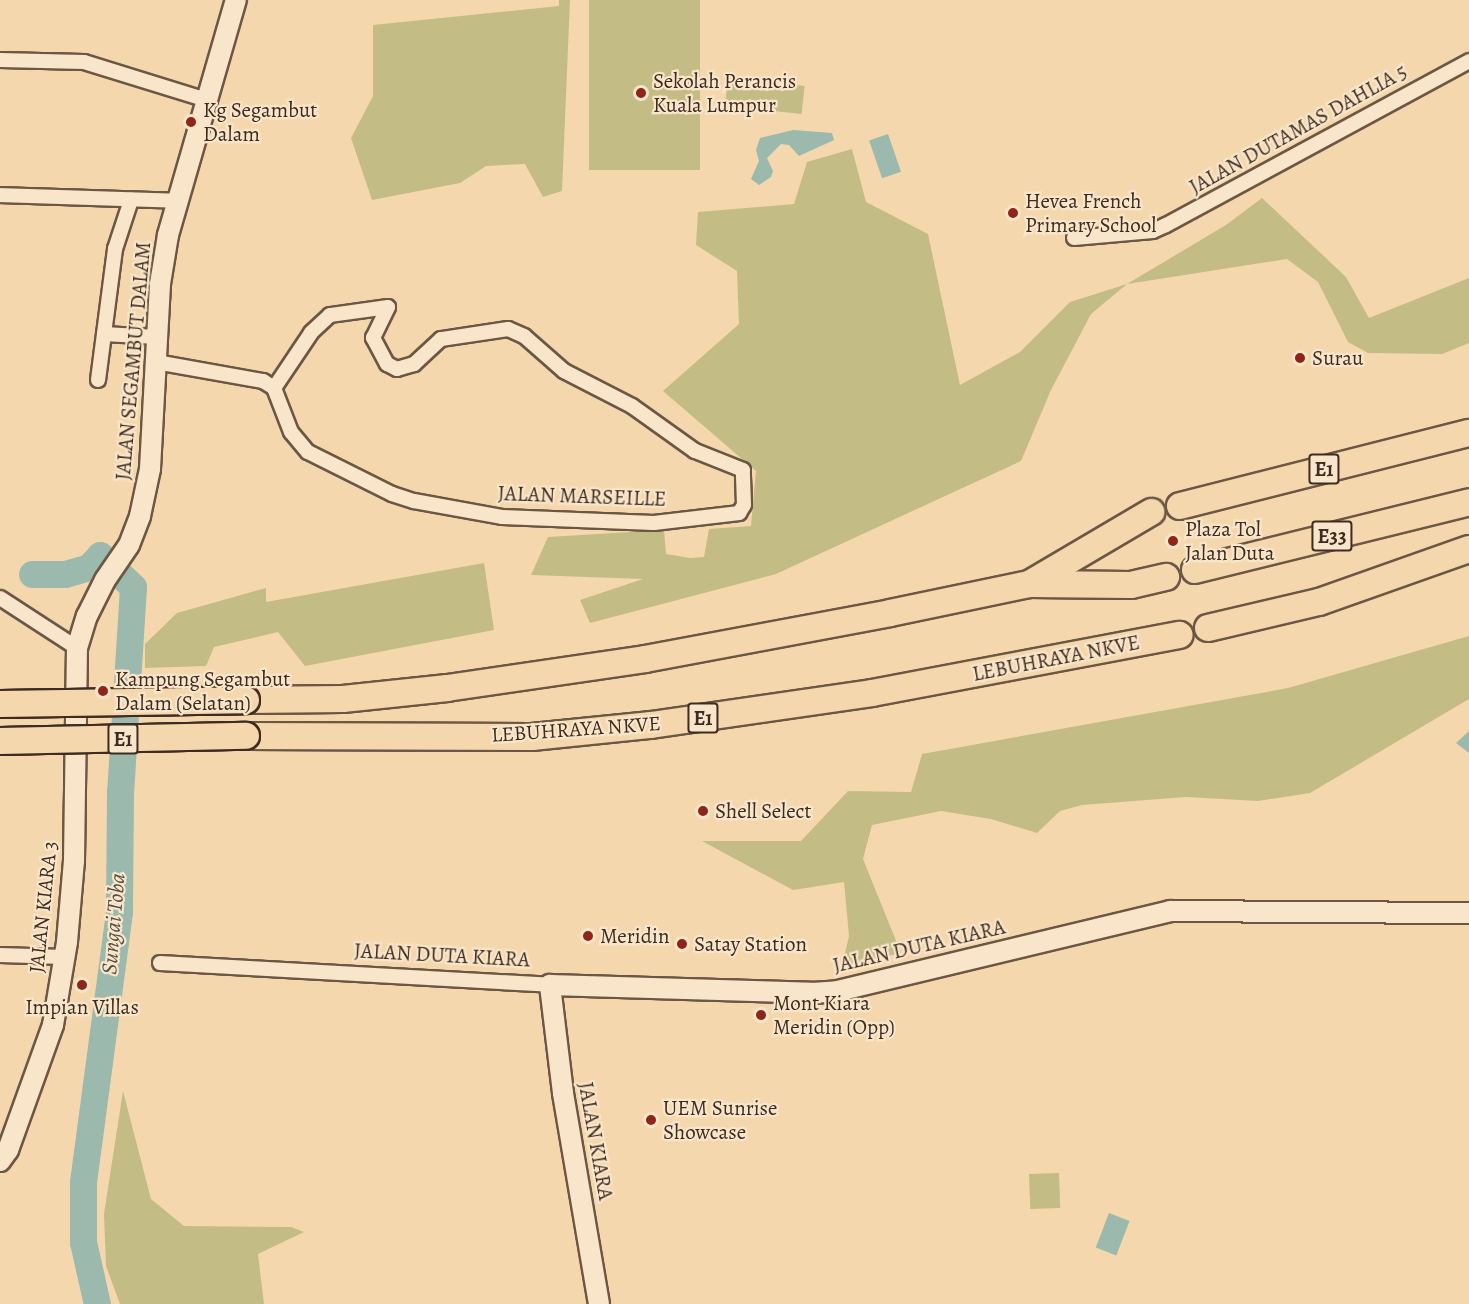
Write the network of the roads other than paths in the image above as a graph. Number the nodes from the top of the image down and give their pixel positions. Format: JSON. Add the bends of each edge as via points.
{"nodes":[{"id":1,"x":236,"y":0,"type":"edge"},
{"id":2,"x":0,"y":60,"type":"edge"},
{"id":3,"x":1469,"y":61,"type":"edge"},
{"id":4,"x":207,"y":100,"type":"junction"},
{"id":5,"x":0,"y":195,"type":"edge"},
{"id":6,"x":131,"y":200,"type":"junction"},
{"id":7,"x":177,"y":201,"type":"junction"},
{"id":8,"x":1074,"y":238,"type":"dead end"},
{"id":9,"x":104,"y":334,"type":"junction"},
{"id":10,"x":157,"y":337,"type":"junction"},
{"id":11,"x":156,"y":362,"type":"junction"},
{"id":12,"x":98,"y":380,"type":"dead end"},
{"id":13,"x":274,"y":388,"type":"junction"},
{"id":14,"x":1469,"y":433,"type":"edge"},
{"id":15,"x":1469,"y":502,"type":"edge"},
{"id":16,"x":1180,"y":506,"type":"dead end"},
{"id":17,"x":1151,"y":512,"type":"dead end"},
{"id":18,"x":1469,"y":549,"type":"edge"},
{"id":19,"x":1195,"y":570,"type":"dead end"},
{"id":20,"x":1166,"y":577,"type":"dead end"},
{"id":21,"x":1029,"y":584,"type":"junction"},
{"id":22,"x":0,"y":598,"type":"edge"},
{"id":23,"x":1208,"y":628,"type":"dead end"},
{"id":24,"x":1180,"y":635,"type":"dead end"},
{"id":25,"x":77,"y":648,"type":"junction"},
{"id":26,"x":0,"y":704,"type":"edge"},
{"id":27,"x":0,"y":741,"type":"edge"},
{"id":28,"x":1469,"y":913,"type":"edge"},
{"id":29,"x":0,"y":955,"type":"edge"},
{"id":30,"x":64,"y":957,"type":"junction"},
{"id":31,"x":160,"y":963,"type":"dead end"},
{"id":32,"x":550,"y":985,"type":"junction"},
{"id":33,"x":0,"y":1161,"type":"edge"},
{"id":34,"x":598,"y":1304,"type":"edge"}],
"edges":[{"from":1,"to":4,"type":"main road","name":"JALAN SEGAMBUT DALAM"},
{"from":2,"to":4,"type":"street","via":[[84,62]]},
{"from":3,"to":8,"type":"street","name":"JALAN DUTAMAS DAHLIA 5","via":[[1153,231]]},
{"from":4,"to":7,"type":"main road","name":"JALAN SEGAMBUT DALAM"},
{"from":5,"to":6,"type":"street"},
{"from":6,"to":7,"type":"street"},
{"from":6,"to":9,"type":"street","via":[[115,249]]},
{"from":7,"to":10,"type":"main road","name":"JALAN SEGAMBUT DALAM","via":[[160,284]]},
{"from":9,"to":10,"type":"street"},
{"from":9,"to":12,"type":"street"},
{"from":10,"to":11,"type":"main road","name":"JALAN SEGAMBUT DALAM"},
{"from":11,"to":13,"type":"street","via":[[254,379]]},
{"from":11,"to":25,"type":"main road","name":"JALAN SEGAMBUT DALAM","via":[[150,469],[129,545],[105,580]]},
{"from":13,"to":13,"type":"street","name":"JALAN MARSEILLE","via":[[291,432],[308,452],[414,501],[501,517],[654,523],[740,513],[744,505],[743,470],[695,451],[632,406],[564,371],[524,336],[508,329],[441,339],[414,364],[397,369],[387,364],[373,338],[388,312],[386,305],[330,315],[311,333]]},
{"from":14,"to":16,"type":"highway","number":"E1"},
{"from":15,"to":19,"type":"highway","number":"E33"},
{"from":17,"to":21,"type":"highway","number":"E1"},
{"from":18,"to":23,"type":"highway","via":[[1319,602]]},
{"from":20,"to":21,"type":"highway","via":[[1131,585]]},
{"from":21,"to":26,"type":"highway","number":"E1","bridge":true,"via":[[645,659],[447,688],[343,699]]},
{"from":22,"to":25,"type":"street"},
{"from":24,"to":27,"type":"highway","name":"LEBUHRAYA NKVE","number":"E1","bridge":true,"via":[[872,693],[651,725],[532,736]]},
{"from":25,"to":30,"type":"main road","name":"JALAN KIARA 3","via":[[74,861]]},
{"from":28,"to":32,"type":"main road","name":"JALAN DUTA KIARA","via":[[1170,911],[838,991]]},
{"from":29,"to":30,"type":"street"},
{"from":30,"to":33,"type":"main road","name":"JALAN KIARA 3","via":[[53,1025],[8,1150]]},
{"from":31,"to":32,"type":"street","name":"JALAN DUTA KIARA"},
{"from":32,"to":34,"type":"main road","name":"JALAN KIARA","via":[[563,1093]]}]}
